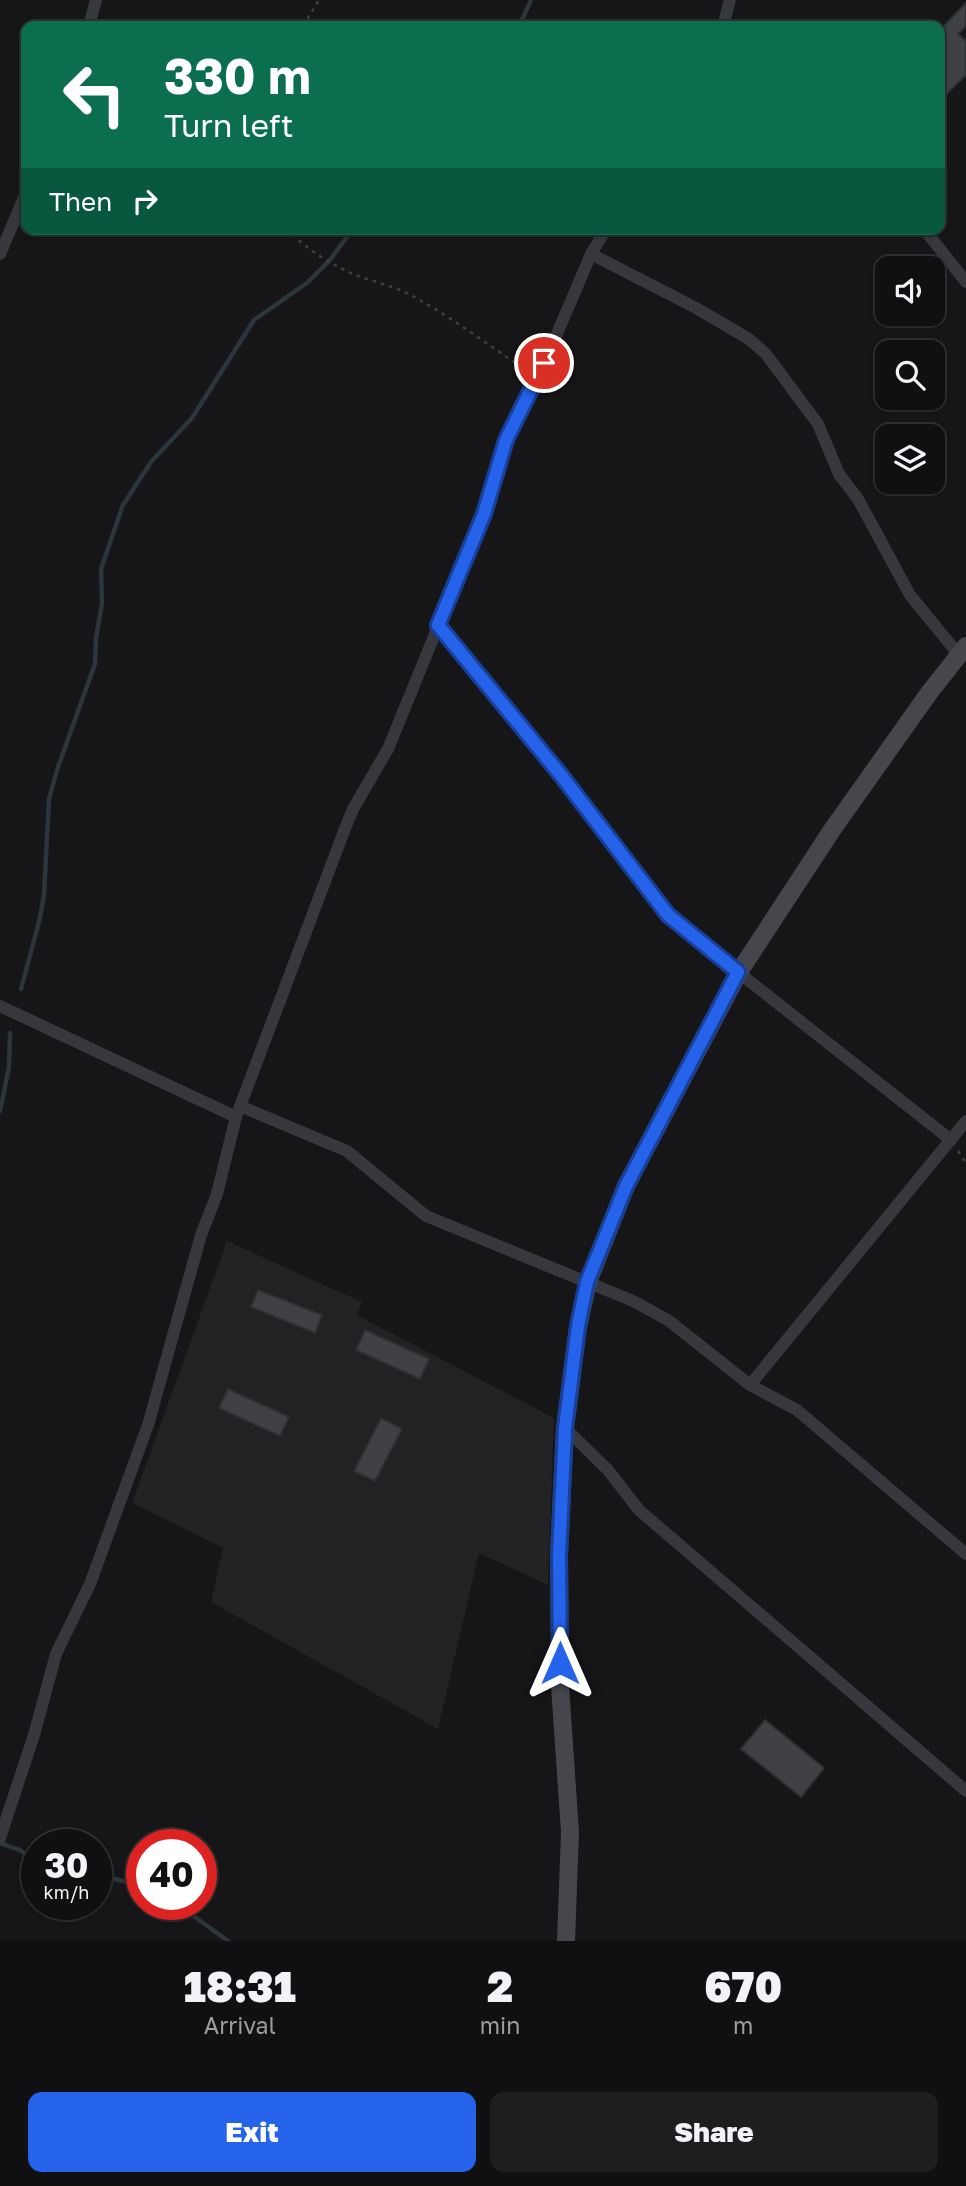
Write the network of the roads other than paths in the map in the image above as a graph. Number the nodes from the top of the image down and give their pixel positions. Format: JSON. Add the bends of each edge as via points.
{"nodes":[{"id":1,"x":96,"y":0,"type":"edge"},
{"id":2,"x":730,"y":0,"type":"edge"},
{"id":3,"x":90,"y":21,"type":"edge"},
{"id":4,"x":724,"y":21,"type":"edge"},
{"id":5,"x":21,"y":204,"type":"edge"},
{"id":6,"x":602,"y":235,"type":"edge"},
{"id":7,"x":929,"y":235,"type":"edge"},
{"id":8,"x":0,"y":254,"type":"edge"},
{"id":9,"x":591,"y":254,"type":"junction"},
{"id":10,"x":966,"y":282,"type":"edge"},
{"id":11,"x":438,"y":625,"type":"junction"},
{"id":12,"x":962,"y":650,"type":"edge"},
{"id":13,"x":738,"y":972,"type":"junction"},
{"id":14,"x":0,"y":1006,"type":"edge"},
{"id":15,"x":238,"y":1111,"type":"junction"},
{"id":16,"x":966,"y":1121,"type":"edge"},
{"id":17,"x":951,"y":1140,"type":"junction"},
{"id":18,"x":587,"y":1282,"type":"junction"},
{"id":19,"x":751,"y":1385,"type":"junction"},
{"id":20,"x":565,"y":1428,"type":"junction"},
{"id":21,"x":966,"y":1554,"type":"edge"},
{"id":22,"x":966,"y":1791,"type":"edge"},
{"id":23,"x":0,"y":1838,"type":"edge"},
{"id":24,"x":566,"y":1941,"type":"edge"}],
"edges":[{"from":1,"to":3,"type":"street"},
{"from":2,"to":4,"type":"street"},
{"from":5,"to":8,"type":"street"},
{"from":6,"to":9,"type":"street"},
{"from":7,"to":10,"type":"street"},
{"from":9,"to":11,"type":"street","via":[[506,440],[484,514]]},
{"from":9,"to":12,"type":"street","via":[[696,308],[766,354],[818,424],[838,474],[858,499],[910,595]]},
{"from":11,"to":13,"type":"street","via":[[668,915]]},
{"from":11,"to":15,"type":"street","via":[[388,749],[346,826]]},
{"from":12,"to":13,"type":"street","via":[[832,830]]},
{"from":13,"to":17,"type":"street"},
{"from":13,"to":18,"type":"street","via":[[626,1186]]},
{"from":14,"to":15,"type":"street"},
{"from":15,"to":18,"type":"street","via":[[324,1139],[347,1151],[426,1216]]},
{"from":15,"to":23,"type":"street","via":[[148,1425],[90,1584],[56,1654]]},
{"from":16,"to":17,"type":"street"},
{"from":17,"to":19,"type":"street"},
{"from":18,"to":19,"type":"street","via":[[668,1320]]},
{"from":18,"to":20,"type":"street"},
{"from":19,"to":21,"type":"street","via":[[797,1410]]},
{"from":20,"to":22,"type":"street","via":[[608,1470],[639,1510]]},
{"from":20,"to":24,"type":"street","via":[[559,1567],[560,1686],[570,1822]]}]}
